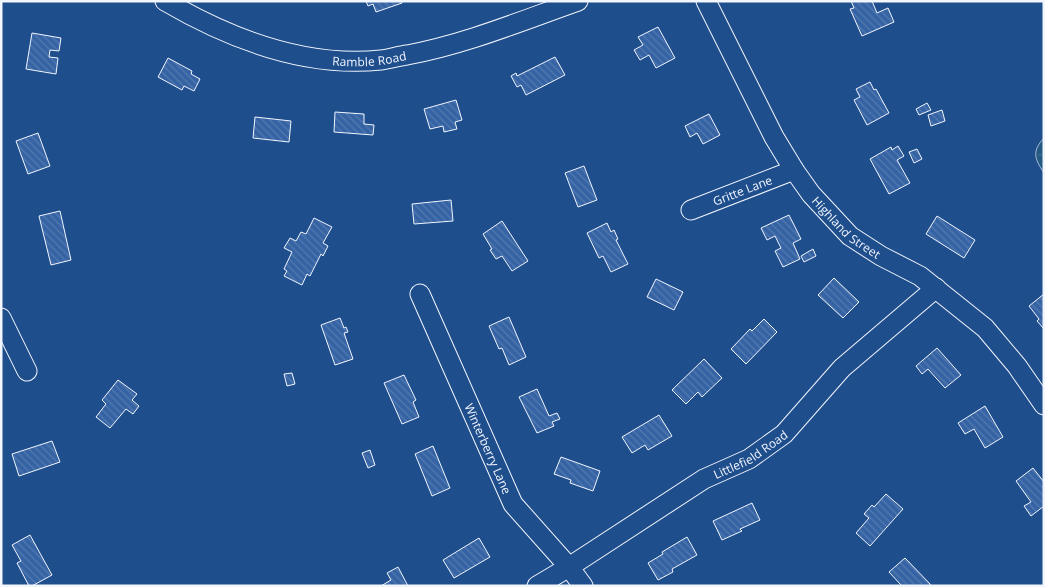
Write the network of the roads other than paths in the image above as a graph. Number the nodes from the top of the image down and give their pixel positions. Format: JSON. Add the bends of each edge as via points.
{"nodes":[{"id":1,"x":165,"y":1,"type":"edge"},
{"id":2,"x":578,"y":1,"type":"edge"},
{"id":3,"x":706,"y":1,"type":"edge"},
{"id":4,"x":794,"y":170,"type":"junction"},
{"id":5,"x":690,"y":210,"type":"dead end"},
{"id":6,"x":936,"y":288,"type":"junction"},
{"id":7,"x":420,"y":294,"type":"dead end"},
{"id":8,"x":1,"y":318,"type":"edge"},
{"id":9,"x":27,"y":371,"type":"dead end"},
{"id":10,"x":1044,"y":405,"type":"edge"},
{"id":11,"x":569,"y":567,"type":"junction"},
{"id":12,"x":537,"y":586,"type":"edge"},
{"id":13,"x":583,"y":586,"type":"edge"}],
"edges":[{"from":1,"to":2,"type":"street","name":"Ramble Road","via":[[211,26],[254,43],[334,61],[382,60],[450,46]]},
{"from":3,"to":4,"type":"street","name":"Highland Street","via":[[747,86]]},
{"from":4,"to":5,"type":"street","name":"Gritte Lane"},
{"from":4,"to":6,"type":"street","name":"Highland Street","via":[[811,194],[850,236]]},
{"from":6,"to":10,"type":"street","name":"Highland Street","via":[[985,328]]},
{"from":6,"to":11,"type":"street","name":"Littlefield Road","via":[[842,368],[784,434],[749,458],[704,479]]},
{"from":7,"to":11,"type":"street","name":"Winterberry Lane","via":[[513,504]]},
{"from":8,"to":9,"type":"street"},
{"from":11,"to":12,"type":"street","name":"Littlefield Road"},
{"from":11,"to":13,"type":"street","name":"Winterberry Lane"}]}
